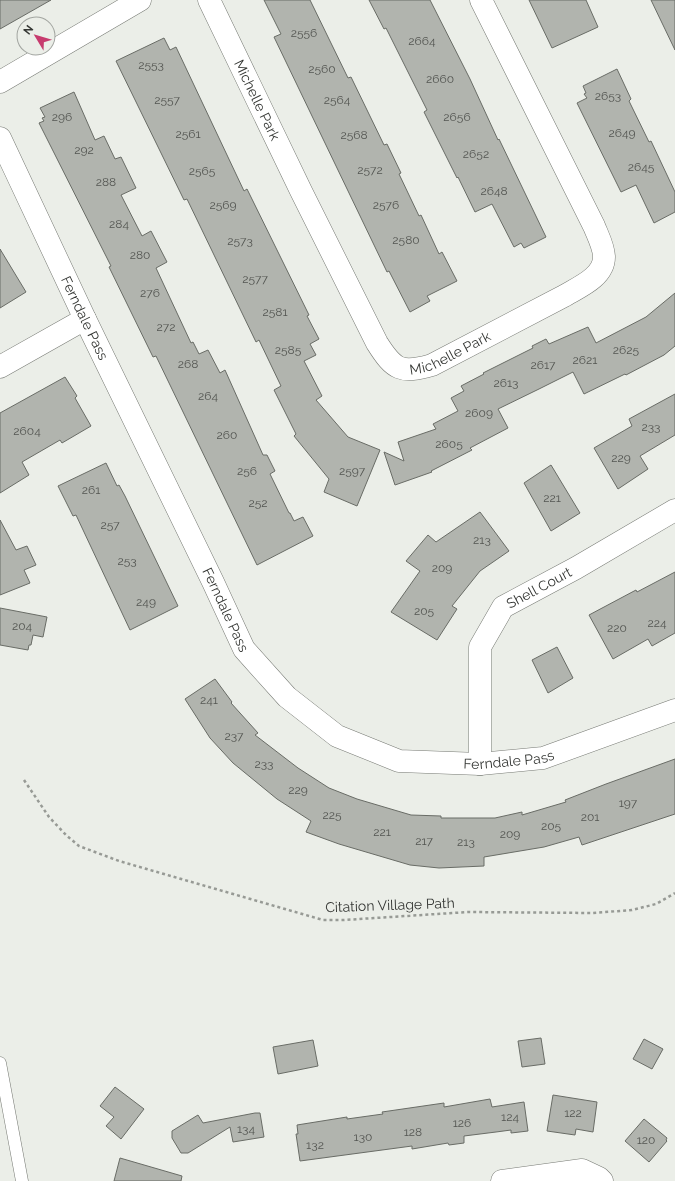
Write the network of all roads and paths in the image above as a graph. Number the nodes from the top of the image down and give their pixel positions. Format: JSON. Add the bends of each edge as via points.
{"nodes":[{"id":1,"x":140,"y":0,"type":"edge"},
{"id":2,"x":209,"y":0,"type":"edge"},
{"id":3,"x":482,"y":0,"type":"edge"},
{"id":4,"x":0,"y":82,"type":"edge"},
{"id":5,"x":0,"y":138,"type":"edge"},
{"id":6,"x":85,"y":319,"type":"junction"},
{"id":7,"x":0,"y":367,"type":"edge"},
{"id":8,"x":675,"y":510,"type":"edge"},
{"id":9,"x":675,"y":710,"type":"edge"},
{"id":10,"x":480,"y":764,"type":"junction"},
{"id":11,"x":24,"y":780,"type":"dead end"},
{"id":12,"x":675,"y":894,"type":"edge"},
{"id":13,"x":0,"y":1063,"type":"edge"},
{"id":14,"x":22,"y":1181,"type":"edge"},
{"id":15,"x":502,"y":1181,"type":"edge"},
{"id":16,"x":602,"y":1181,"type":"edge"}],
"edges":[{"from":1,"to":4,"type":"street"},
{"from":2,"to":3,"type":"street","name":"Michelle Park","via":[[304,198],[386,359],[395,366],[418,369],[432,365],[585,284],[596,275],[603,264],[602,246],[594,226]]},
{"from":5,"to":6,"type":"street","name":"Ferndale Pass"},
{"from":6,"to":7,"type":"street"},
{"from":6,"to":10,"type":"street","name":"Ferndale Pass","via":[[244,649],[287,697],[337,736],[398,761]]},
{"from":8,"to":10,"type":"street","name":"Shell Court","via":[[503,607],[480,647]]},
{"from":9,"to":10,"type":"street","name":"Ferndale Pass","via":[[543,758]]},
{"from":11,"to":12,"type":"path","name":"Citation Village Path","via":[[50,817],[79,846],[119,861],[323,920],[468,912],[593,914],[632,910],[656,904]]},
{"from":13,"to":14,"type":"lane"},
{"from":15,"to":16,"type":"street","via":[[582,1170]]}]}
